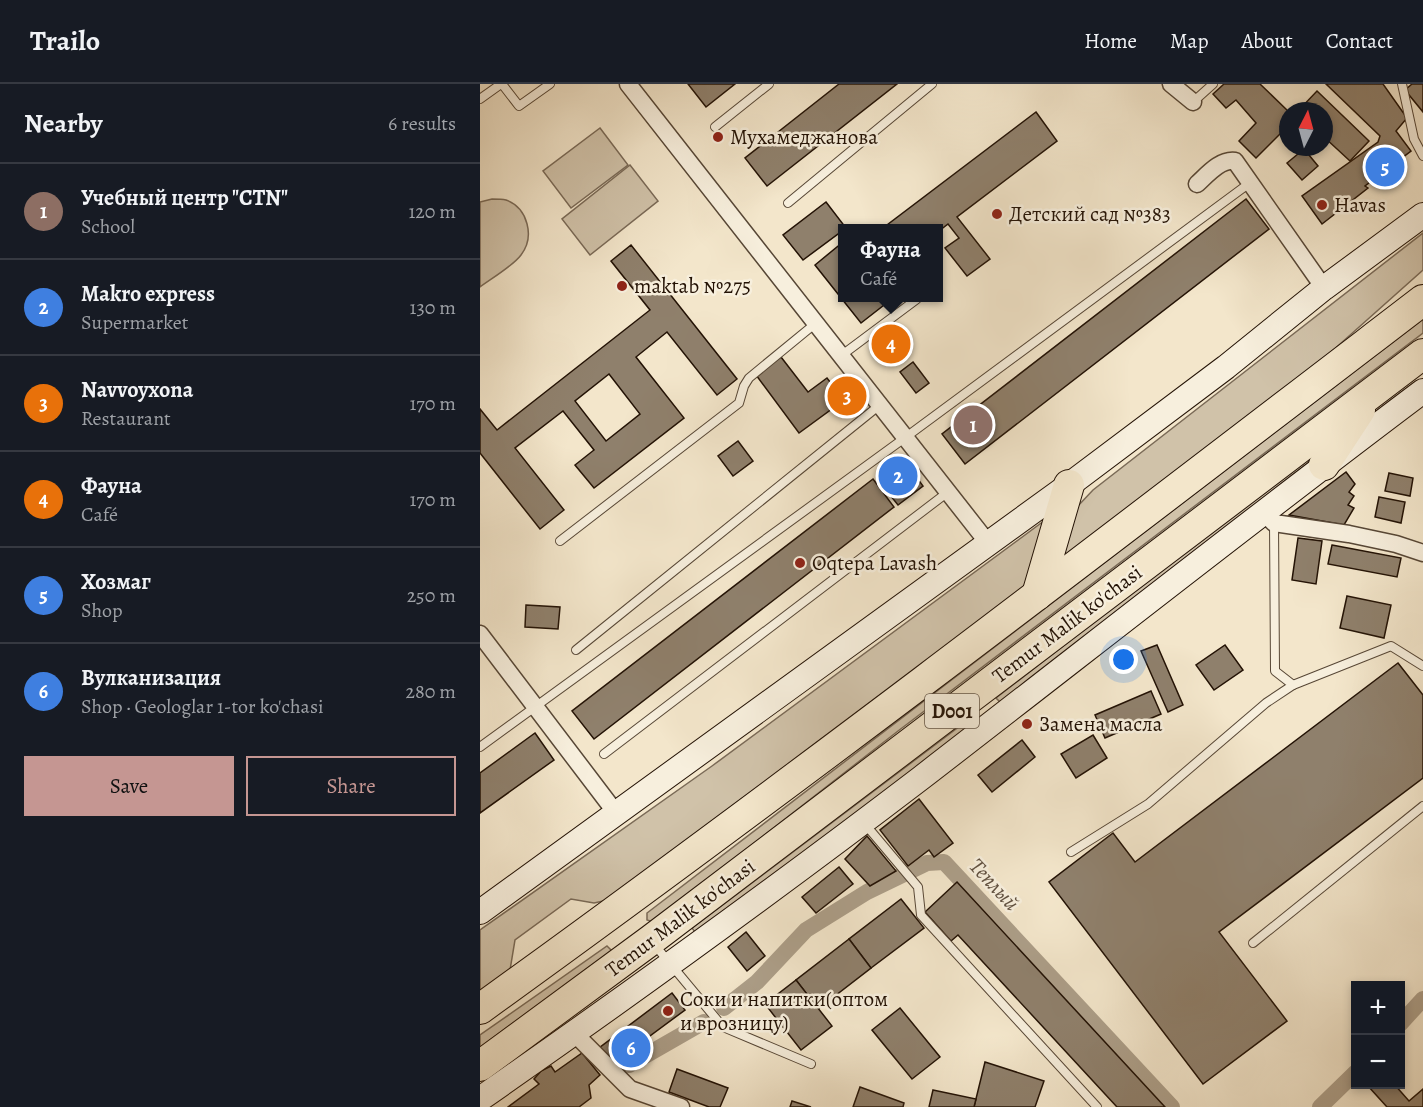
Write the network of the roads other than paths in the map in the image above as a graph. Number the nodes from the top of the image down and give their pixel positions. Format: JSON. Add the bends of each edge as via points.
{"nodes":[{"id":1,"x":501,"y":84,"type":"edge"},
{"id":2,"x":550,"y":84,"type":"edge"},
{"id":3,"x":628,"y":84,"type":"edge"},
{"id":4,"x":770,"y":84,"type":"edge"},
{"id":5,"x":933,"y":84,"type":"edge"},
{"id":6,"x":1171,"y":84,"type":"edge"},
{"id":7,"x":1213,"y":84,"type":"edge"},
{"id":8,"x":1402,"y":84,"type":"edge"},
{"id":9,"x":480,"y":99,"type":"edge"},
{"id":10,"x":1193,"y":102,"type":"joint"},
{"id":11,"x":715,"y":127,"type":"dead end"},
{"id":12,"x":1423,"y":156,"type":"edge"},
{"id":13,"x":1251,"y":182,"type":"junction"},
{"id":14,"x":1197,"y":183,"type":"dead end"},
{"id":15,"x":788,"y":203,"type":"dead end"},
{"id":16,"x":1423,"y":215,"type":"edge"},
{"id":17,"x":1324,"y":288,"type":"junction"},
{"id":18,"x":1423,"y":300,"type":"edge"},
{"id":19,"x":913,"y":302,"type":"edge"},
{"id":20,"x":816,"y":323,"type":"junction"},
{"id":21,"x":1423,"y":354,"type":"edge"},
{"id":22,"x":842,"y":356,"type":"junction"},
{"id":23,"x":1423,"y":391,"type":"edge"},
{"id":24,"x":1371,"y":393,"type":"junction"},
{"id":25,"x":881,"y":404,"type":"junction"},
{"id":26,"x":906,"y":437,"type":"junction"},
{"id":27,"x":1324,"y":465,"type":"junction"},
{"id":28,"x":1069,"y":485,"type":"junction"},
{"id":29,"x":948,"y":492,"type":"junction"},
{"id":30,"x":1268,"y":517,"type":"junction"},
{"id":31,"x":560,"y":541,"type":"dead end"},
{"id":32,"x":988,"y":543,"type":"junction"},
{"id":33,"x":1423,"y":553,"type":"edge"},
{"id":34,"x":1036,"y":596,"type":"junction"},
{"id":35,"x":480,"y":634,"type":"edge"},
{"id":36,"x":576,"y":650,"type":"dead end"},
{"id":37,"x":1423,"y":666,"type":"edge"},
{"id":38,"x":1293,"y":685,"type":"junction"},
{"id":39,"x":535,"y":708,"type":"junction"},
{"id":40,"x":480,"y":747,"type":"edge"},
{"id":41,"x":604,"y":754,"type":"dead end"},
{"id":42,"x":1423,"y":806,"type":"edge"},
{"id":43,"x":616,"y":813,"type":"junction"},
{"id":44,"x":862,"y":821,"type":"junction"},
{"id":45,"x":1071,"y":852,"type":"dead end"},
{"id":46,"x":616,"y":910,"type":"junction"},
{"id":47,"x":480,"y":912,"type":"edge"},
{"id":48,"x":1253,"y":943,"type":"dead end"},
{"id":49,"x":647,"y":944,"type":"junction"},
{"id":50,"x":670,"y":963,"type":"junction"},
{"id":51,"x":480,"y":1009,"type":"edge"},
{"id":52,"x":574,"y":1033,"type":"junction"},
{"id":53,"x":810,"y":1064,"type":"dead end"},
{"id":54,"x":480,"y":1066,"type":"edge"},
{"id":55,"x":480,"y":1099,"type":"edge"},
{"id":56,"x":681,"y":1107,"type":"edge"},
{"id":57,"x":1097,"y":1107,"type":"edge"}],
"edges":[{"from":1,"to":2,"type":"lane","via":[[519,106]]},
{"from":1,"to":9,"type":"lane"},
{"from":3,"to":20,"type":"street"},
{"from":4,"to":11,"type":"lane"},
{"from":5,"to":15,"type":"lane"},
{"from":6,"to":10,"type":"street"},
{"from":7,"to":10,"type":"lane"},
{"from":8,"to":12,"type":"lane","via":[[1414,139]]},
{"from":13,"to":14,"type":"street","via":[[1234,161],[1228,160]]},
{"from":13,"to":17,"type":"street"},
{"from":13,"to":26,"type":"lane"},
{"from":16,"to":17,"type":"street"},
{"from":17,"to":28,"type":"street","via":[[1226,368]]},
{"from":18,"to":34,"type":"highway","name":"Temur Malik ko'chasi","number":"D001"},
{"from":19,"to":22,"type":"lane"},
{"from":20,"to":22,"type":"street"},
{"from":20,"to":31,"type":"lane","via":[[748,378],[739,403]]},
{"from":21,"to":24,"type":"highway","name":"Temur Malik ko'chasi","number":"D001"},
{"from":22,"to":25,"type":"street"},
{"from":23,"to":27,"type":"street"},
{"from":24,"to":27,"type":"highway"},
{"from":24,"to":49,"type":"highway","name":"Temur Malik ko'chasi","number":"D001"},
{"from":25,"to":26,"type":"street"},
{"from":25,"to":36,"type":"lane"},
{"from":26,"to":29,"type":"street"},
{"from":26,"to":39,"type":"lane"},
{"from":27,"to":30,"type":"street"},
{"from":28,"to":32,"type":"street"},
{"from":28,"to":34,"type":"highway"},
{"from":29,"to":32,"type":"street"},
{"from":29,"to":41,"type":"lane"},
{"from":30,"to":33,"type":"street"},
{"from":30,"to":38,"type":"lane","via":[[1275,671]]},
{"from":30,"to":44,"type":"street"},
{"from":32,"to":43,"type":"street"},
{"from":34,"to":46,"type":"highway","name":"Temur Malik ko'chasi","number":"D001"},
{"from":35,"to":39,"type":"street"},
{"from":37,"to":38,"type":"lane","via":[[1391,646]]},
{"from":38,"to":45,"type":"lane","via":[[1266,703],[1148,804]]},
{"from":39,"to":40,"type":"lane"},
{"from":39,"to":43,"type":"street"},
{"from":42,"to":48,"type":"lane"},
{"from":43,"to":47,"type":"street"},
{"from":44,"to":50,"type":"street"},
{"from":44,"to":57,"type":"lane","via":[[918,887],[921,915]]},
{"from":46,"to":49,"type":"highway"},
{"from":46,"to":51,"type":"highway","name":"Temur Malik ko'chasi","number":"D001"},
{"from":49,"to":50,"type":"lane"},
{"from":49,"to":54,"type":"highway","name":"Temur Malik ko'chasi","number":"D001"},
{"from":50,"to":52,"type":"street"},
{"from":50,"to":53,"type":"lane","via":[[723,1027]]},
{"from":52,"to":55,"type":"street"},
{"from":52,"to":56,"type":"street","via":[[630,1089]]}]}
